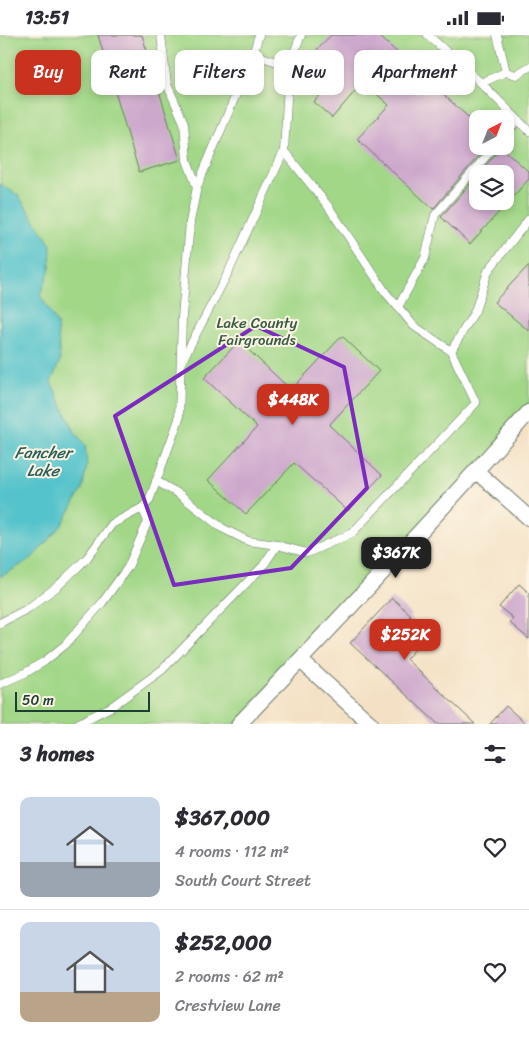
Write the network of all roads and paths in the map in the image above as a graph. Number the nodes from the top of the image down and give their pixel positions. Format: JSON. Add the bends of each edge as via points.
{"nodes":[{"id":1,"x":162,"y":35,"type":"edge"},
{"id":2,"x":259,"y":35,"type":"edge"},
{"id":3,"x":302,"y":35,"type":"edge"},
{"id":4,"x":428,"y":35,"type":"edge"},
{"id":5,"x":496,"y":35,"type":"edge"},
{"id":6,"x":254,"y":50,"type":"edge"},
{"id":7,"x":296,"y":50,"type":"edge"},
{"id":8,"x":528,"y":68,"type":"edge"},
{"id":9,"x":506,"y":72,"type":"junction"},
{"id":10,"x":481,"y":83,"type":"junction"},
{"id":11,"x":236,"y":95,"type":"edge"},
{"id":12,"x":287,"y":95,"type":"edge"},
{"id":13,"x":518,"y":120,"type":"junction"},
{"id":14,"x":514,"y":125,"type":"edge"},
{"id":15,"x":529,"y":131,"type":"edge"},
{"id":16,"x":284,"y":151,"type":"junction"},
{"id":17,"x":487,"y":155,"type":"edge"},
{"id":18,"x":197,"y":187,"type":"junction"},
{"id":19,"x":529,"y":219,"type":"edge"},
{"id":20,"x":398,"y":307,"type":"junction"},
{"id":21,"x":451,"y":351,"type":"junction"},
{"id":22,"x":181,"y":362,"type":"junction"},
{"id":23,"x":529,"y":412,"type":"edge"},
{"id":24,"x":476,"y":471,"type":"junction"},
{"id":25,"x":156,"y":481,"type":"junction"},
{"id":26,"x":142,"y":508,"type":"junction"},
{"id":27,"x":529,"y":518,"type":"edge"},
{"id":28,"x":277,"y":545,"type":"junction"},
{"id":29,"x":0,"y":623,"type":"edge"},
{"id":30,"x":300,"y":660,"type":"junction"},
{"id":31,"x":0,"y":684,"type":"edge"},
{"id":32,"x":77,"y":724,"type":"edge"},
{"id":33,"x":239,"y":724,"type":"edge"},
{"id":34,"x":371,"y":724,"type":"edge"}],
"edges":[{"from":1,"to":18,"type":"lane","via":[[167,84],[184,123],[187,160]]},
{"from":2,"to":6,"type":"lane"},
{"from":3,"to":7,"type":"lane"},
{"from":4,"to":10,"type":"lane"},
{"from":5,"to":9,"type":"lane"},
{"from":8,"to":9,"type":"lane","via":[[516,75]]},
{"from":9,"to":10,"type":"lane"},
{"from":10,"to":13,"type":"lane"},
{"from":11,"to":18,"type":"lane"},
{"from":12,"to":16,"type":"lane"},
{"from":13,"to":14,"type":"lane"},
{"from":13,"to":15,"type":"lane"},
{"from":16,"to":20,"type":"lane","via":[[328,206]]},
{"from":16,"to":22,"type":"lane","via":[[229,271]]},
{"from":17,"to":20,"type":"lane","via":[[435,215],[425,258]]},
{"from":18,"to":22,"type":"lane","via":[[189,231]]},
{"from":19,"to":21,"type":"lane","via":[[488,271],[475,311]]},
{"from":20,"to":21,"type":"lane","via":[[414,326]]},
{"from":21,"to":28,"type":"lane","via":[[476,403],[352,533],[307,553]]},
{"from":22,"to":25,"type":"lane","via":[[180,419]]},
{"from":23,"to":24,"type":"street"},
{"from":24,"to":27,"type":"street"},
{"from":24,"to":30,"type":"street"},
{"from":25,"to":26,"type":"lane","via":[[149,501]]},
{"from":25,"to":28,"type":"lane","via":[[179,494],[222,528],[248,541]]},
{"from":26,"to":29,"type":"lane","via":[[112,524],[87,558],[58,585],[27,609]]},
{"from":26,"to":31,"type":"lane","via":[[148,521],[128,567],[102,603],[65,645],[45,661]]},
{"from":28,"to":32,"type":"lane","via":[[263,566],[162,670],[111,707]]},
{"from":30,"to":33,"type":"street"},
{"from":30,"to":34,"type":"street"}]}
